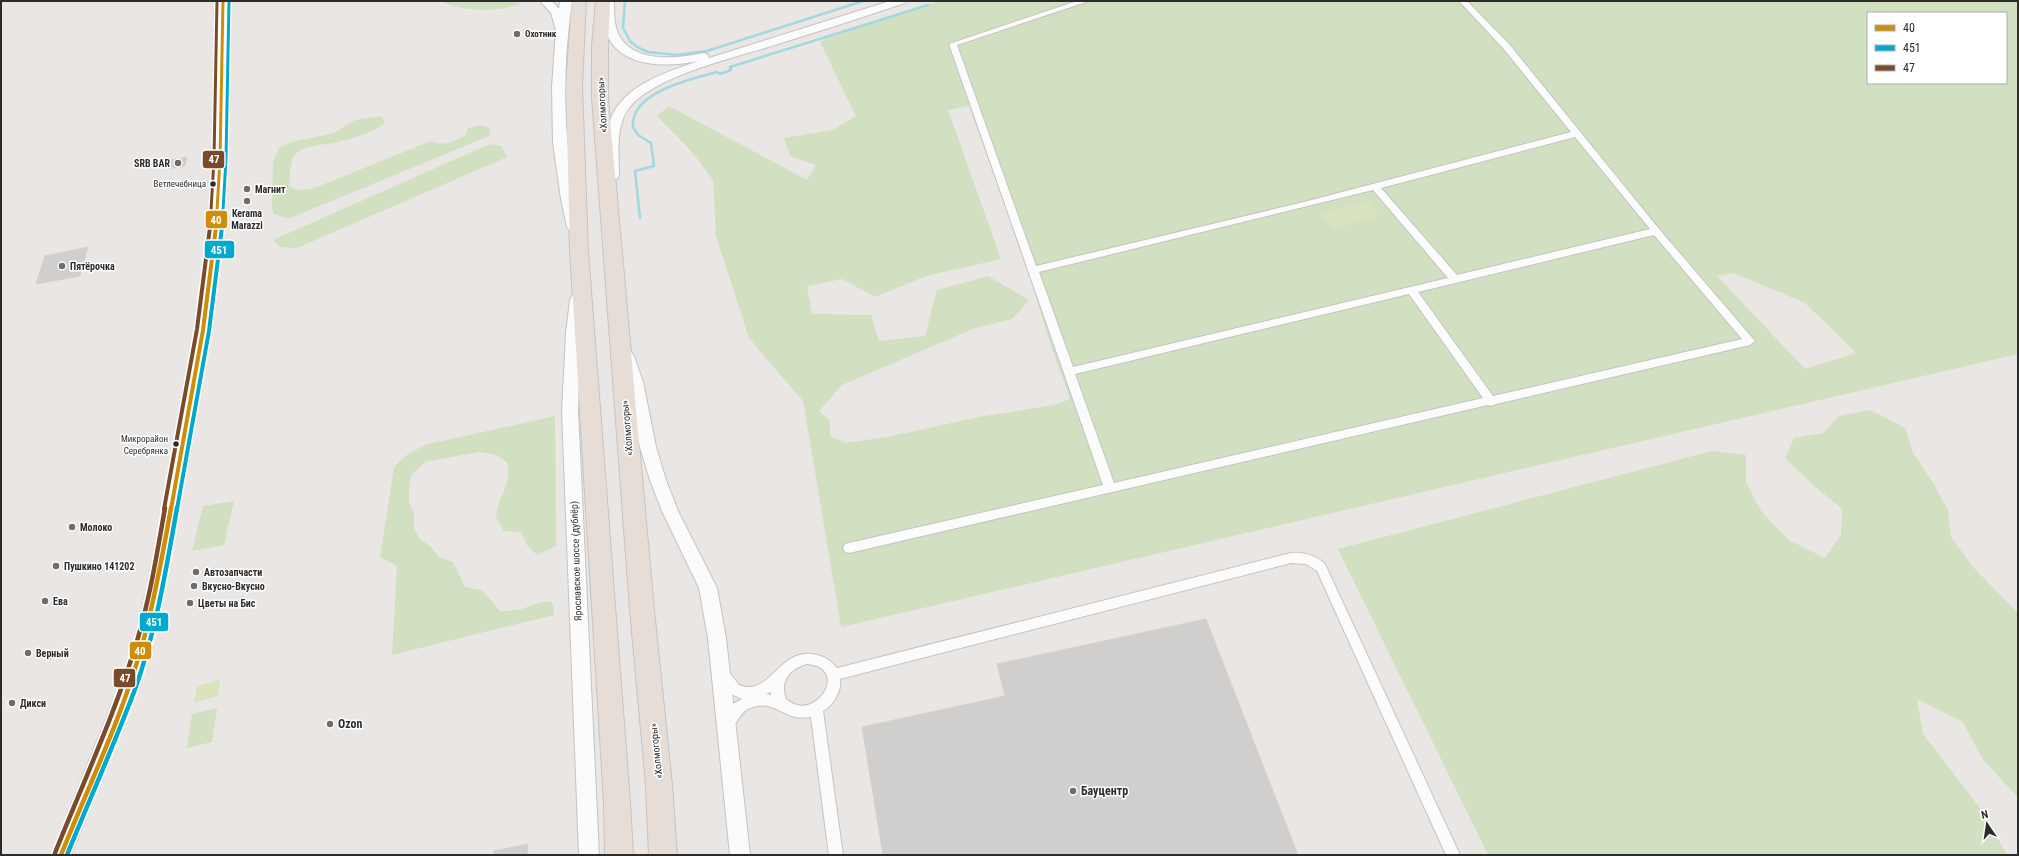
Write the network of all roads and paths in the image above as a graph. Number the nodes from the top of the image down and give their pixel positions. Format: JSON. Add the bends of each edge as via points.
{"nodes":[{"id":1,"x":223,"y":1,"type":"edge"},
{"id":2,"x":546,"y":1,"type":"edge"},
{"id":3,"x":566,"y":1,"type":"edge"},
{"id":4,"x":579,"y":1,"type":"edge"},
{"id":5,"x":602,"y":1,"type":"edge"},
{"id":6,"x":608,"y":1,"type":"edge"},
{"id":7,"x":885,"y":1,"type":"edge"},
{"id":8,"x":901,"y":1,"type":"edge"},
{"id":9,"x":1085,"y":1,"type":"edge"},
{"id":10,"x":1463,"y":1,"type":"edge"},
{"id":11,"x":561,"y":33,"type":"junction"},
{"id":12,"x":1578,"y":133,"type":"junction"},
{"id":13,"x":1375,"y":186,"type":"junction"},
{"id":14,"x":609,"y":214,"type":"junction"},
{"id":15,"x":1656,"y":231,"type":"junction"},
{"id":16,"x":580,"y":259,"type":"junction"},
{"id":17,"x":1033,"y":270,"type":"junction"},
{"id":18,"x":1454,"y":278,"type":"junction"},
{"id":19,"x":1411,"y":290,"type":"junction"},
{"id":20,"x":620,"y":339,"type":"junction"},
{"id":21,"x":1069,"y":372,"type":"junction"},
{"id":22,"x":1491,"y":402,"type":"junction"},
{"id":23,"x":1110,"y":488,"type":"junction"},
{"id":24,"x":849,"y":548,"type":"dead end"},
{"id":25,"x":721,"y":669,"type":"junction"},
{"id":26,"x":834,"y":675,"type":"junction"},
{"id":27,"x":778,"y":678,"type":"junction"},
{"id":28,"x":781,"y":703,"type":"junction"},
{"id":29,"x":816,"y":709,"type":"junction"},
{"id":30,"x":727,"y":731,"type":"junction"},
{"id":31,"x":61,"y":855,"type":"edge"},
{"id":32,"x":589,"y":855,"type":"edge"},
{"id":33,"x":619,"y":855,"type":"edge"},
{"id":34,"x":663,"y":855,"type":"edge"},
{"id":35,"x":740,"y":855,"type":"edge"},
{"id":36,"x":836,"y":855,"type":"edge"},
{"id":37,"x":1453,"y":855,"type":"edge"}],
"edges":[{"from":1,"to":31,"type":"main road","via":[[220,159],[215,235],[202,330],[157,584],[128,689]]},
{"from":2,"to":11,"type":"main road","via":[[556,12]]},
{"from":3,"to":11,"type":"main road","name":"Ярославское шоссе (дублёр)"},
{"from":4,"to":16,"type":"highway","via":[[574,86]]},
{"from":5,"to":14,"type":"highway","name":"«Холмогоры»","via":[[600,97]]},
{"from":6,"to":7,"type":"main road","via":[[611,27],[616,40],[624,49],[636,56],[668,61],[708,56]]},
{"from":8,"to":14,"type":"main road","via":[[663,79],[634,96],[624,106],[615,130]]},
{"from":9,"to":17,"type":"street","via":[[953,44]]},
{"from":10,"to":12,"type":"street","via":[[1506,46]]},
{"from":11,"to":16,"type":"main road","name":"Ярославское шоссе (дублёр)","via":[[558,142]]},
{"from":12,"to":13,"type":"street"},
{"from":12,"to":15,"type":"street"},
{"from":13,"to":17,"type":"street"},
{"from":13,"to":18,"type":"street"},
{"from":14,"to":20,"type":"highway","name":"«Холмогоры»"},
{"from":15,"to":18,"type":"street"},
{"from":15,"to":22,"type":"street","via":[[1750,341]]},
{"from":16,"to":32,"type":"main road","name":"Ярославское шоссе (дублёр)","via":[[573,333],[570,411]]},
{"from":16,"to":33,"type":"highway"},
{"from":17,"to":21,"type":"street"},
{"from":18,"to":19,"type":"street"},
{"from":19,"to":21,"type":"street"},
{"from":19,"to":22,"type":"street"},
{"from":20,"to":25,"type":"main road","via":[[635,382],[648,447],[658,480],[670,511],[708,588]]},
{"from":20,"to":34,"type":"highway","name":"«Холмогоры»"},
{"from":21,"to":23,"type":"street"},
{"from":22,"to":23,"type":"street"},
{"from":23,"to":24,"type":"street"},
{"from":25,"to":27,"type":"street","via":[[731,688],[746,694],[770,686]]},
{"from":25,"to":30,"type":"main road"},
{"from":26,"to":27,"type":"street","via":[[827,664],[807,658],[787,666]]},
{"from":26,"to":29,"type":"street","via":[[832,694]]},
{"from":26,"to":37,"type":"street","via":[[1291,558],[1304,557],[1314,561],[1321,568]]},
{"from":27,"to":28,"type":"street","via":[[776,691]]},
{"from":28,"to":29,"type":"street","via":[[797,712]]},
{"from":28,"to":30,"type":"street","via":[[763,698],[741,705],[730,718]]},
{"from":29,"to":36,"type":"street"},
{"from":30,"to":35,"type":"main road"}]}
